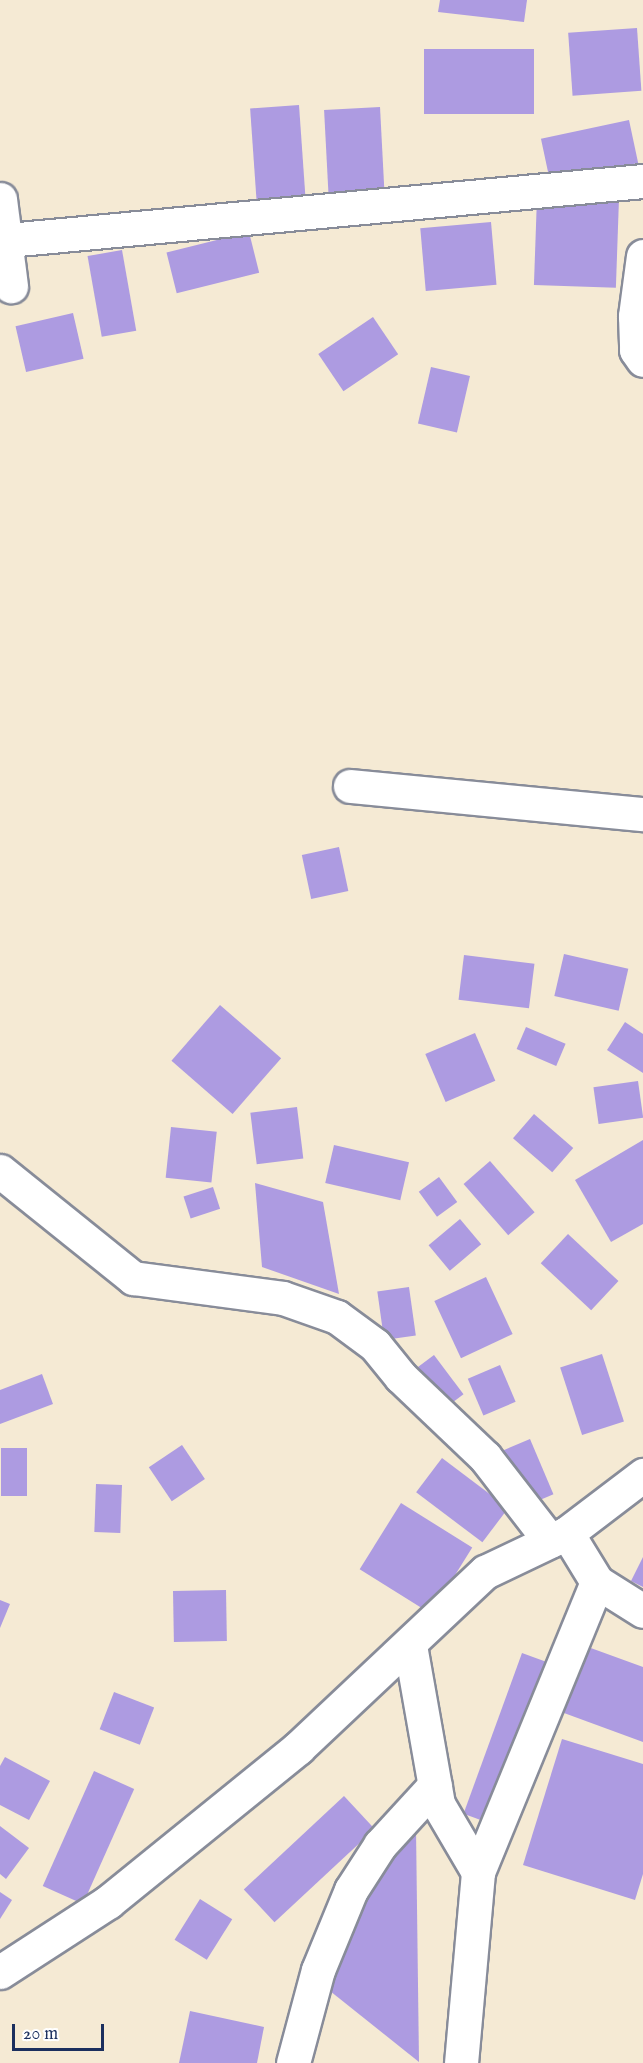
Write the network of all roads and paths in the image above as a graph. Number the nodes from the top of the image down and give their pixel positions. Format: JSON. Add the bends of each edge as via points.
{"nodes":[{"id":1,"x":643,"y":181,"type":"edge"},
{"id":2,"x":0,"y":199,"type":"edge"},
{"id":3,"x":8,"y":240,"type":"junction"},
{"id":4,"x":643,"y":256,"type":"edge"},
{"id":5,"x":11,"y":286,"type":"dead end"},
{"id":6,"x":643,"y":360,"type":"edge"},
{"id":7,"x":350,"y":786,"type":"dead end"},
{"id":8,"x":643,"y":814,"type":"edge"},
{"id":9,"x":0,"y":1171,"type":"edge"},
{"id":10,"x":643,"y":1475,"type":"edge"},
{"id":11,"x":558,"y":1537,"type":"junction"},
{"id":12,"x":597,"y":1582,"type":"junction"},
{"id":13,"x":643,"y":1611,"type":"edge"},
{"id":14,"x":410,"y":1645,"type":"junction"},
{"id":15,"x":435,"y":1785,"type":"junction"},
{"id":16,"x":478,"y":1872,"type":"junction"},
{"id":17,"x":0,"y":1972,"type":"edge"},
{"id":18,"x":456,"y":2060,"type":"edge"},
{"id":19,"x":293,"y":2063,"type":"edge"}],
"edges":[{"from":1,"to":3,"type":"street"},
{"from":2,"to":3,"type":"street"},
{"from":3,"to":5,"type":"street"},
{"from":4,"to":6,"type":"street","via":[[635,316],[636,350]]},
{"from":7,"to":8,"type":"street"},
{"from":9,"to":11,"type":"street","via":[[133,1278],[283,1298],[337,1317],[375,1346]]},
{"from":10,"to":11,"type":"street"},
{"from":11,"to":12,"type":"street"},
{"from":11,"to":14,"type":"street","via":[[485,1572]]},
{"from":12,"to":13,"type":"street"},
{"from":12,"to":16,"type":"street"},
{"from":14,"to":15,"type":"street"},
{"from":14,"to":17,"type":"street","via":[[298,1748],[108,1902]]},
{"from":15,"to":16,"type":"street","via":[[438,1804]]},
{"from":15,"to":19,"type":"street","via":[[380,1845],[351,1890],[318,1970]]},
{"from":16,"to":18,"type":"street"}]}
